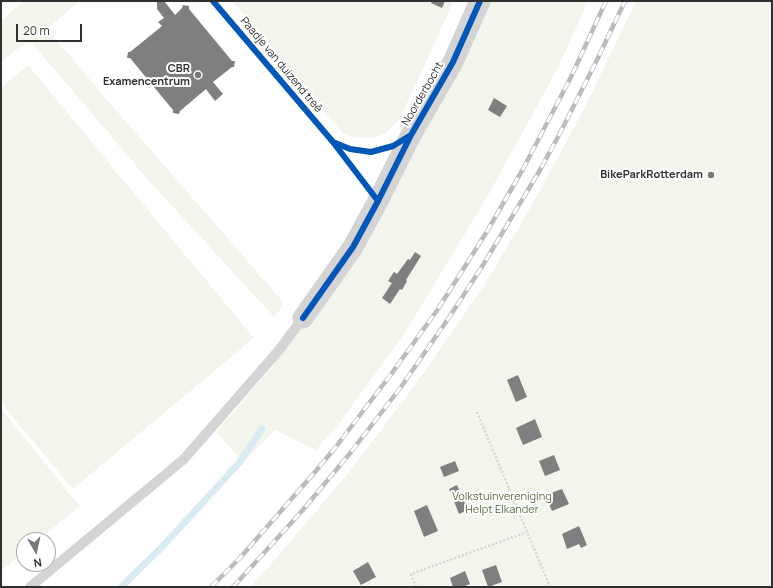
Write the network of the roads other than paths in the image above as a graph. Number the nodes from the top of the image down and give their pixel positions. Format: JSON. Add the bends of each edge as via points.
{"nodes":[{"id":1,"x":480,"y":1,"type":"edge"},
{"id":2,"x":303,"y":318,"type":"joint"},
{"id":3,"x":30,"y":587,"type":"edge"}],
"edges":[{"from":1,"to":2,"type":"street","name":"Noorderbocht","via":[[453,62],[411,134],[353,246]]},
{"from":2,"to":3,"type":"lane","via":[[279,350],[184,459]]}]}
